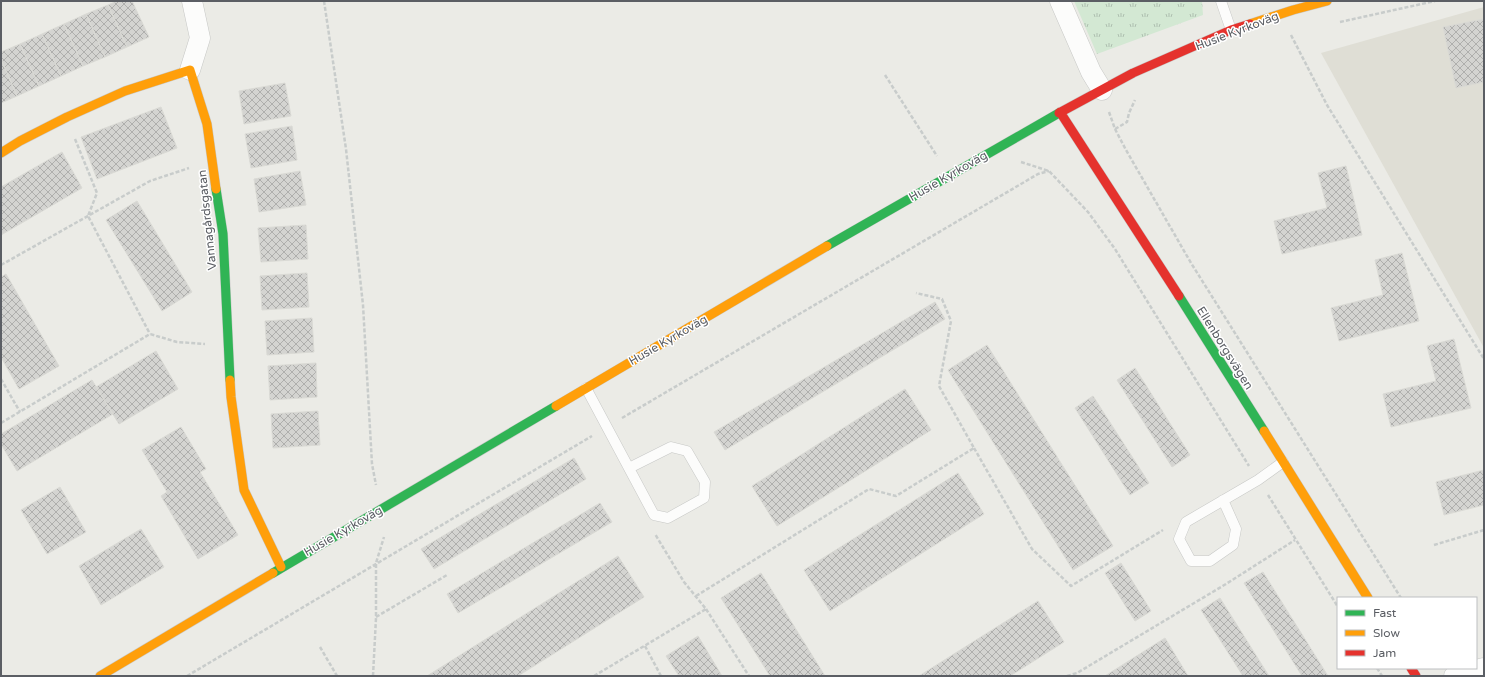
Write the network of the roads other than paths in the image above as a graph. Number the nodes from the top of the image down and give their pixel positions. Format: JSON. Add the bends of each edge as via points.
{"nodes":[{"id":1,"x":192,"y":1,"type":"edge"},
{"id":2,"x":1060,"y":1,"type":"edge"},
{"id":3,"x":1221,"y":1,"type":"edge"},
{"id":4,"x":1327,"y":1,"type":"edge"},
{"id":5,"x":1231,"y":30,"type":"junction"},
{"id":6,"x":190,"y":70,"type":"junction"},
{"id":7,"x":1102,"y":90,"type":"junction"},
{"id":8,"x":1060,"y":112,"type":"junction"},
{"id":9,"x":1,"y":153,"type":"edge"},
{"id":10,"x":586,"y":388,"type":"junction"},
{"id":11,"x":1283,"y":462,"type":"junction"},
{"id":12,"x":629,"y":468,"type":"junction"},
{"id":13,"x":1223,"y":500,"type":"junction"},
{"id":14,"x":281,"y":568,"type":"junction"},
{"id":15,"x":1367,"y":597,"type":"edge"},
{"id":16,"x":1484,"y":668,"type":"edge"},
{"id":17,"x":100,"y":676,"type":"edge"},
{"id":18,"x":1454,"y":676,"type":"edge"}],
"edges":[{"from":1,"to":6,"type":"street","via":[[200,38]]},
{"from":2,"to":7,"type":"street","via":[[1091,72]]},
{"from":3,"to":5,"type":"lane"},
{"from":4,"to":5,"type":"street","name":"Husie Kyrkoväg"},
{"from":5,"to":7,"type":"street","name":"Husie Kyrkoväg"},
{"from":6,"to":9,"type":"street","via":[[125,91],[66,117]]},
{"from":6,"to":14,"type":"street","name":"Vannagårdsgatan","via":[[207,124],[223,234],[231,397],[244,490]]},
{"from":7,"to":8,"type":"street","name":"Husie Kyrkoväg"},
{"from":8,"to":10,"type":"street","name":"Husie Kyrkoväg"},
{"from":8,"to":11,"type":"street","name":"Ellenborgsvägen"},
{"from":10,"to":12,"type":"lane"},
{"from":10,"to":14,"type":"street","name":"Husie Kyrkoväg"},
{"from":11,"to":13,"type":"lane"},
{"from":11,"to":15,"type":"street","name":"Ellenborgsvägen"},
{"from":12,"to":12,"type":"lane","via":[[654,515],[668,518],[704,498],[705,482],[687,451],[671,447]]},
{"from":13,"to":13,"type":"lane","via":[[1186,522],[1179,539],[1191,561],[1210,561],[1233,545],[1236,529]]},
{"from":14,"to":17,"type":"street","name":"Husie Kyrkoväg"},
{"from":16,"to":18,"type":"street"}]}
